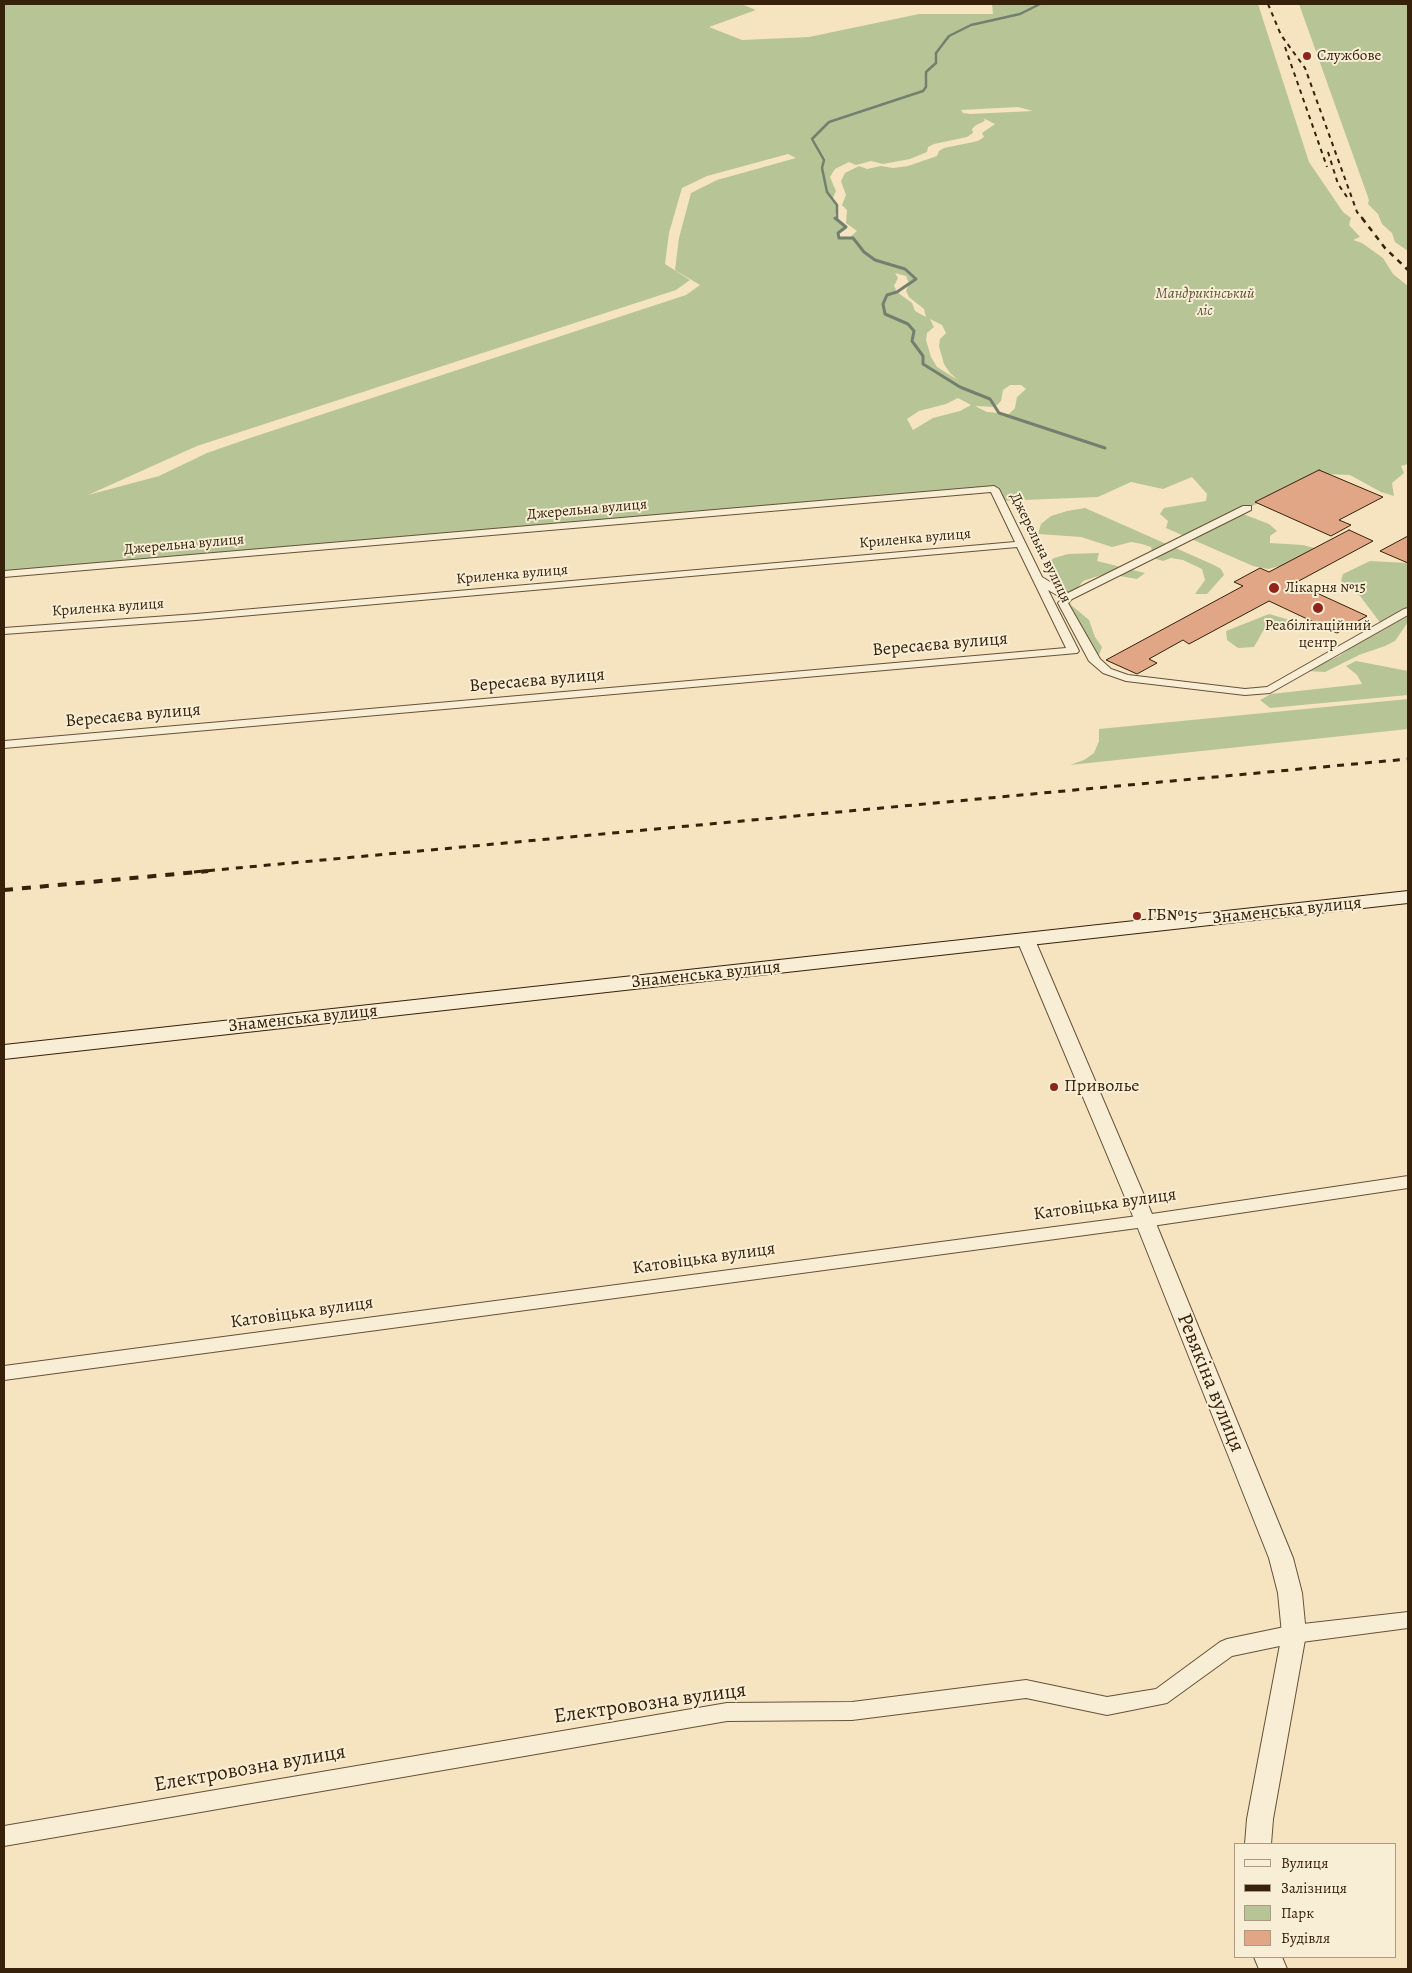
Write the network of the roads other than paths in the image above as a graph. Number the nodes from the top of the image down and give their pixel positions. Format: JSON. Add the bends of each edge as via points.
{"nodes":[{"id":1,"x":1247,"y":508,"type":"dead end"},
{"id":2,"x":1022,"y":544,"type":"junction"},
{"id":3,"x":4,"y":574,"type":"edge"},
{"id":4,"x":1040,"y":580,"type":"junction"},
{"id":5,"x":1068,"y":597,"type":"junction"},
{"id":6,"x":1408,"y":611,"type":"edge"},
{"id":7,"x":4,"y":631,"type":"edge"},
{"id":8,"x":1073,"y":651,"type":"joint"},
{"id":9,"x":4,"y":745,"type":"edge"},
{"id":10,"x":1408,"y":897,"type":"edge"},
{"id":11,"x":1026,"y":940,"type":"junction"},
{"id":12,"x":4,"y":1052,"type":"edge"},
{"id":13,"x":1408,"y":1182,"type":"edge"},
{"id":14,"x":1145,"y":1220,"type":"junction"},
{"id":15,"x":4,"y":1373,"type":"edge"},
{"id":16,"x":1408,"y":1620,"type":"edge"},
{"id":17,"x":1294,"y":1634,"type":"junction"},
{"id":18,"x":4,"y":1836,"type":"edge"},
{"id":19,"x":1258,"y":1843,"type":"edge"}],
"edges":[{"from":1,"to":5,"type":"street"},
{"from":2,"to":3,"type":"street","name":"Джерельна вулиця","via":[[994,489]]},
{"from":2,"to":4,"type":"street","name":"Джерельна вулиця"},
{"from":2,"to":7,"type":"street","name":"Криленка вулиця"},
{"from":4,"to":5,"type":"street"},
{"from":4,"to":8,"type":"street","name":"Джерельна вулиця"},
{"from":5,"to":6,"type":"street","via":[[1063,603],[1094,661],[1107,671],[1126,678],[1245,692],[1270,690]]},
{"from":8,"to":9,"type":"street","name":"Вересаєва вулиця"},
{"from":10,"to":11,"type":"main road","name":"Знаменська вулиця"},
{"from":11,"to":12,"type":"main road","name":"Знаменська вулиця"},
{"from":11,"to":14,"type":"street","name":"Ревякіна вулиця"},
{"from":13,"to":14,"type":"street","name":"Катовіцька вулиця"},
{"from":14,"to":15,"type":"street","name":"Катовіцька вулиця"},
{"from":14,"to":17,"type":"street","name":"Ревякіна вулиця","via":[[1281,1558],[1290,1593]]},
{"from":16,"to":17,"type":"street","name":"Електровозна вулиця"},
{"from":17,"to":18,"type":"street","name":"Електровозна вулиця","via":[[1227,1648],[1160,1697],[1107,1706],[1026,1689],[852,1711],[727,1712]]},
{"from":17,"to":19,"type":"street","name":"Ревякіна вулиця"}]}
